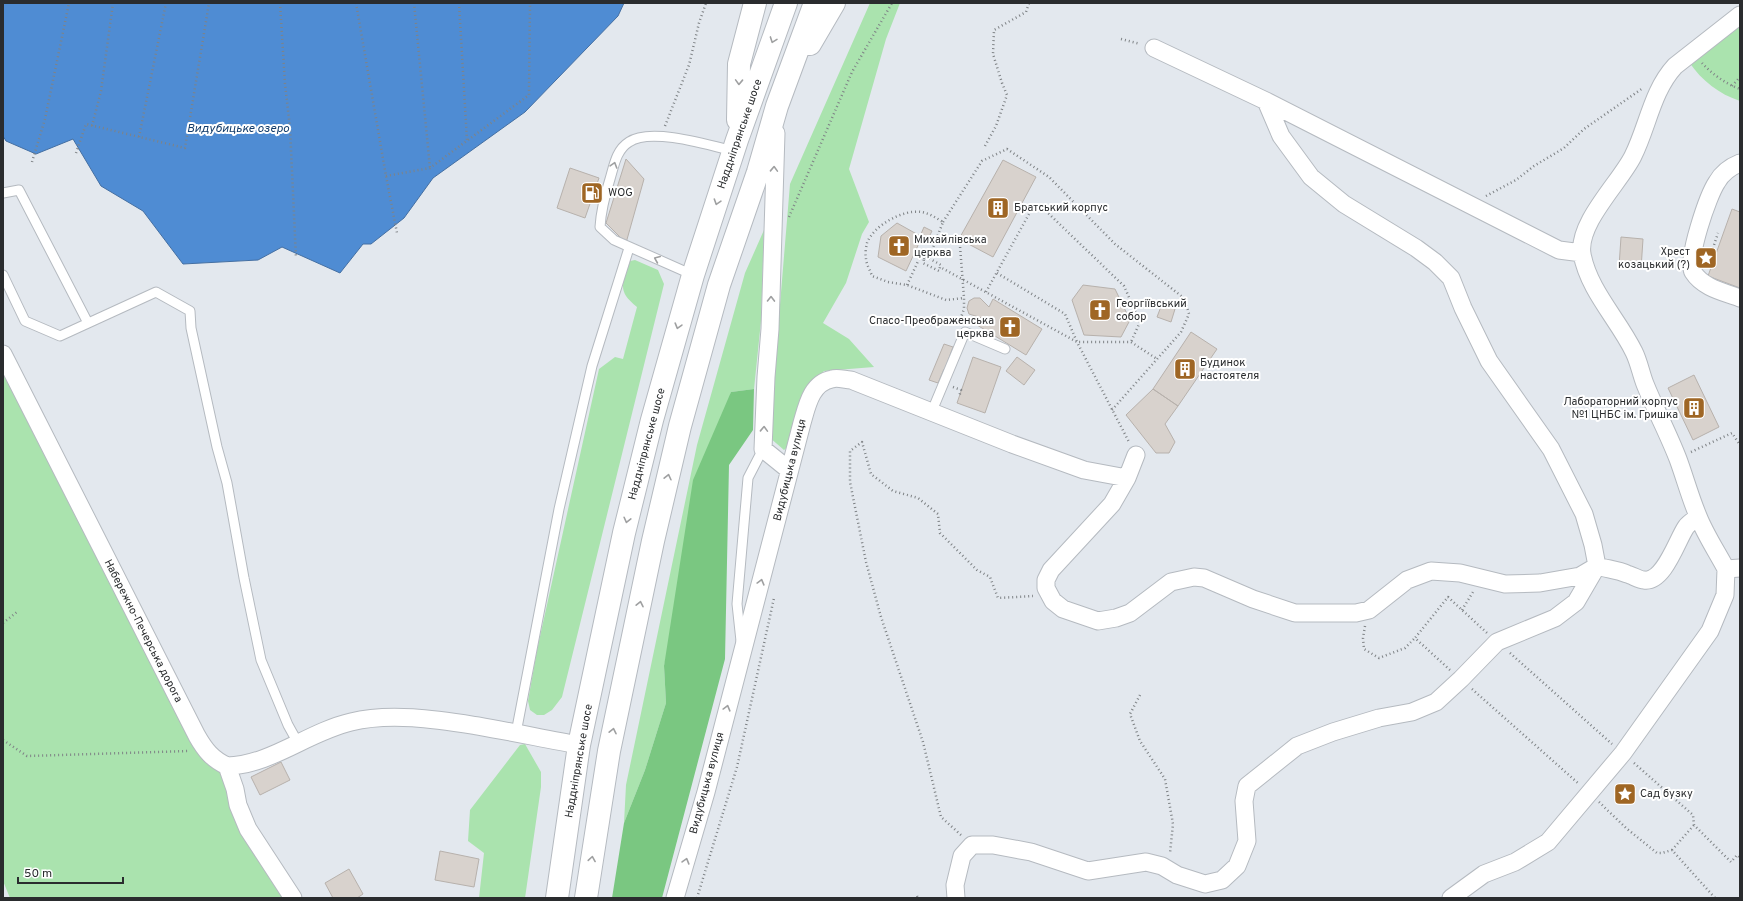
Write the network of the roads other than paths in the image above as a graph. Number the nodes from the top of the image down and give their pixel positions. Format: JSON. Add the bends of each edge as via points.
{"nodes":[{"id":1,"x":756,"y":3,"type":"edge"},
{"id":2,"x":786,"y":3,"type":"edge"},
{"id":3,"x":815,"y":3,"type":"edge"},
{"id":4,"x":834,"y":3,"type":"edge"},
{"id":5,"x":1740,"y":15,"type":"edge"},
{"id":6,"x":1154,"y":48,"type":"road end"},
{"id":7,"x":779,"y":101,"type":"junction"},
{"id":8,"x":1266,"y":101,"type":"junction"},
{"id":9,"x":735,"y":146,"type":"junction"},
{"id":10,"x":1740,"y":163,"type":"edge"},
{"id":11,"x":3,"y":193,"type":"edge"},
{"id":12,"x":630,"y":248,"type":"junction"},
{"id":13,"x":1582,"y":253,"type":"junction"},
{"id":14,"x":3,"y":275,"type":"edge"},
{"id":15,"x":693,"y":275,"type":"junction"},
{"id":16,"x":1740,"y":298,"type":"edge"},
{"id":17,"x":88,"y":323,"type":"junction"},
{"id":18,"x":1004,"y":349,"type":"dead end"},
{"id":19,"x":3,"y":354,"type":"edge"},
{"id":20,"x":932,"y":411,"type":"junction"},
{"id":21,"x":763,"y":449,"type":"junction"},
{"id":22,"x":1136,"y":455,"type":"road end"},
{"id":23,"x":789,"y":470,"type":"junction"},
{"id":24,"x":1127,"y":478,"type":"junction"},
{"id":25,"x":1698,"y":518,"type":"junction"},
{"id":26,"x":1597,"y":566,"type":"junction"},
{"id":27,"x":1733,"y":568,"type":"edge"},
{"id":28,"x":742,"y":650,"type":"junction"},
{"id":29,"x":516,"y":733,"type":"junction"},
{"id":30,"x":298,"y":743,"type":"junction"},
{"id":31,"x":580,"y":745,"type":"junction"},
{"id":32,"x":226,"y":766,"type":"junction"},
{"id":33,"x":292,"y":898,"type":"edge"},
{"id":34,"x":557,"y":898,"type":"edge"},
{"id":35,"x":586,"y":898,"type":"edge"},
{"id":36,"x":676,"y":898,"type":"edge"},
{"id":37,"x":956,"y":898,"type":"edge"},
{"id":38,"x":1451,"y":898,"type":"edge"}],
"edges":[{"from":1,"to":9,"type":"main road","one_way":true,"via":[[740,64]]},
{"from":2,"to":9,"type":"main road","name":"Наддніпрянське шосе","one_way":true},
{"from":3,"to":7,"type":"main road"},
{"from":4,"to":7,"type":"main road"},
{"from":5,"to":13,"type":"street","via":[[1666,75],[1633,157],[1591,219],[1582,244]]},
{"from":6,"to":8,"type":"street"},
{"from":21,"to":7,"type":"street","one_way":true,"via":[[770,329],[774,158]]},
{"from":35,"to":7,"type":"main road","one_way":true,"via":[[609,750],[680,426],[719,285],[758,172]]},
{"from":8,"to":13,"type":"street","via":[[1559,250]]},
{"from":8,"to":26,"type":"street","via":[[1281,136],[1311,177],[1344,204],[1416,248],[1451,278],[1489,361],[1554,455],[1584,514]]},
{"from":12,"to":9,"type":"lane","one_way":true,"via":[[614,240],[600,227],[601,211],[618,154],[628,142],[642,136],[661,136]]},
{"from":9,"to":15,"type":"main road","name":"Наддніпрянське шосе","one_way":true},
{"from":10,"to":16,"type":"street","via":[[1724,173],[1716,183],[1691,256],[1693,271],[1701,281],[1712,288]]},
{"from":11,"to":17,"type":"lane","via":[[19,190]]},
{"from":15,"to":12,"type":"lane","one_way":true},
{"from":12,"to":29,"type":"lane","via":[[592,366],[562,494]]},
{"from":13,"to":25,"type":"street","via":[[1590,278],[1603,303],[1634,352],[1645,384],[1678,458]]},
{"from":14,"to":17,"type":"lane","via":[[25,321],[60,336]]},
{"from":15,"to":31,"type":"main road","name":"Наддніпрянське шосе","one_way":true,"via":[[652,420],[624,533]]},
{"from":17,"to":30,"type":"lane","via":[[156,292],[190,311],[191,328],[227,483],[261,660],[288,726]]},
{"from":18,"to":20,"type":"lane","via":[[965,332]]},
{"from":19,"to":32,"type":"street","name":"Набережно-Печерська дорога","via":[[205,751]]},
{"from":20,"to":23,"type":"street","name":"Видубицька вулиця","via":[[851,380],[833,378],[821,384],[809,398]]},
{"from":20,"to":24,"type":"street","name":"Видубицька вулиця","via":[[1084,470]]},
{"from":21,"to":23,"type":"street"},
{"from":21,"to":28,"type":"lane","via":[[748,478],[736,604]]},
{"from":22,"to":24,"type":"street"},
{"from":28,"to":23,"type":"street","name":"Видубицька вулиця","one_way":true},
{"from":24,"to":26,"type":"street","via":[[1112,504],[1051,570],[1046,580],[1049,595],[1063,609],[1098,620],[1116,618],[1130,613],[1171,582],[1204,578],[1277,609],[1295,613],[1356,613],[1369,610],[1407,580],[1432,571],[1460,573],[1506,584],[1540,583],[1580,576]]},
{"from":25,"to":26,"type":"street","via":[[1687,525],[1670,559],[1652,579],[1644,581]]},
{"from":25,"to":27,"type":"street"},
{"from":26,"to":37,"type":"street","via":[[1576,602],[1555,618],[1497,642],[1436,702],[1412,712],[1379,718],[1297,746],[1247,786],[1244,801],[1247,840],[1237,866],[1222,880],[1205,884],[1146,862],[1088,870],[1031,852],[993,845],[972,845],[962,856]]},
{"from":27,"to":38,"type":"street","via":[[1710,631],[1623,753],[1590,793],[1548,842],[1515,862],[1484,874]]},
{"from":36,"to":28,"type":"street","name":"Видубицька вулиця","one_way":true},
{"from":29,"to":30,"type":"street","via":[[436,719],[392,717],[351,722]]},
{"from":29,"to":31,"type":"street"},
{"from":30,"to":32,"type":"street","via":[[264,759],[240,766]]},
{"from":31,"to":34,"type":"main road","name":"Наддніпрянське шосе"},
{"from":32,"to":33,"type":"street","via":[[248,829]]}]}
